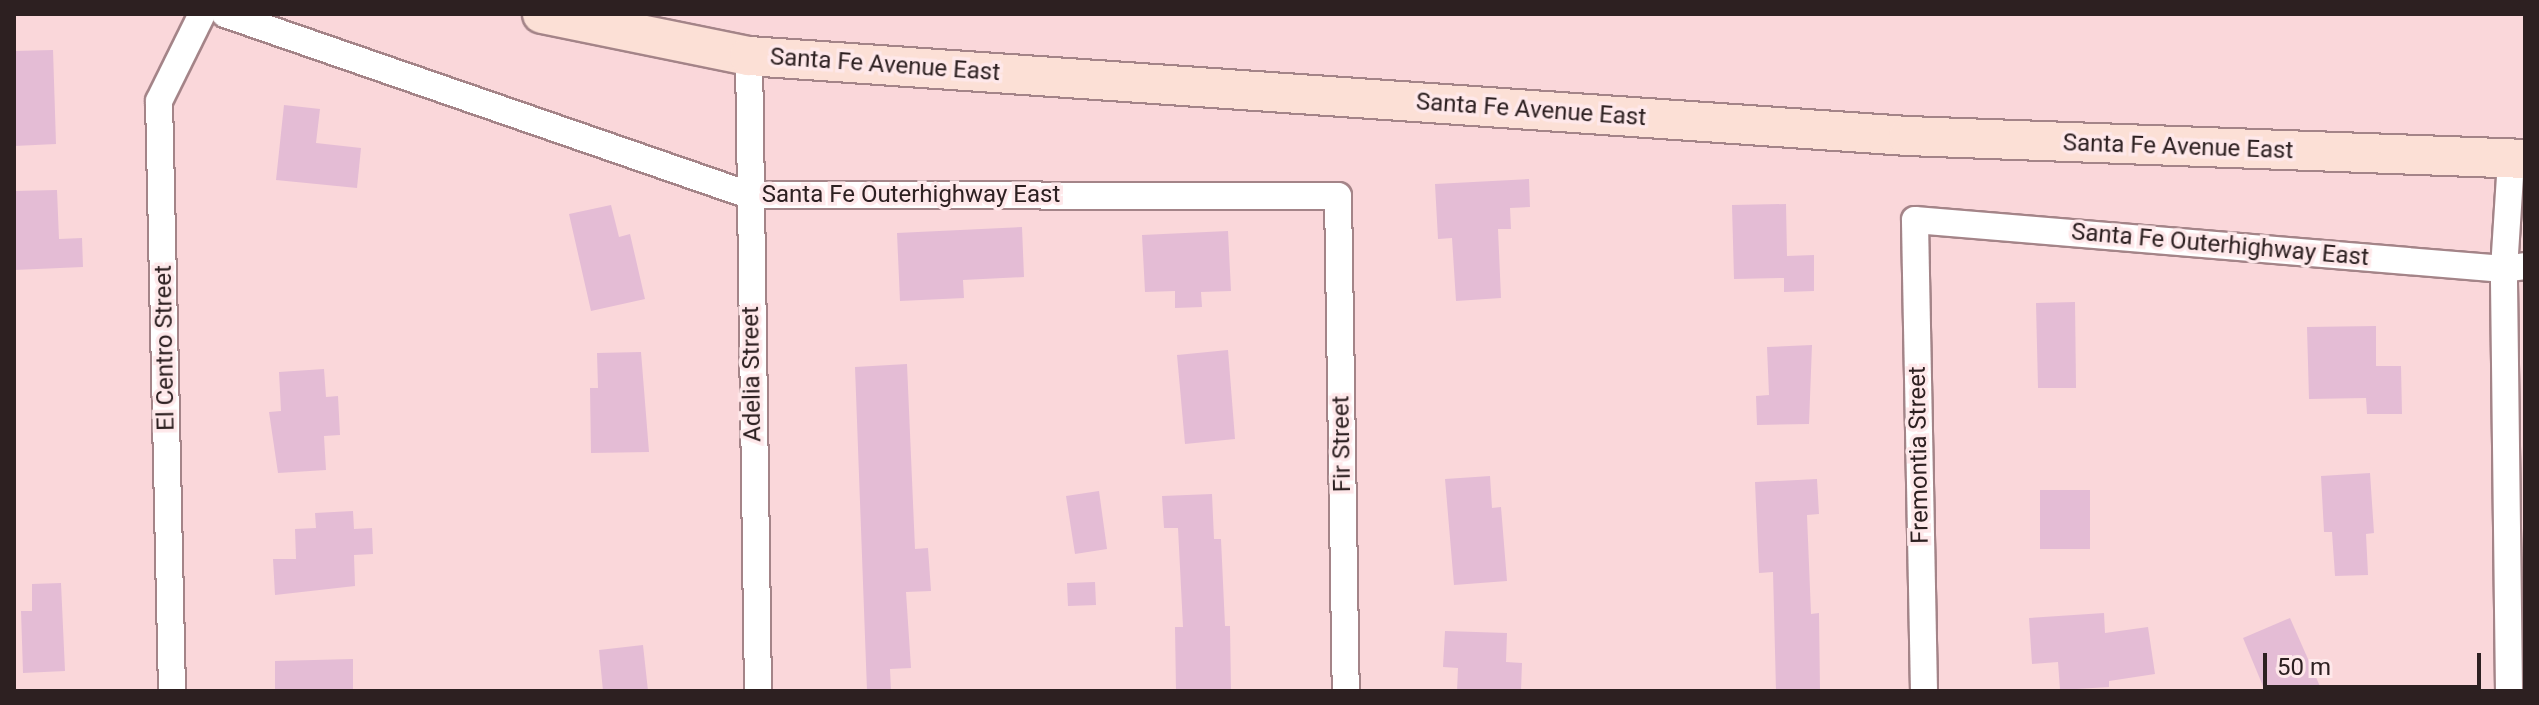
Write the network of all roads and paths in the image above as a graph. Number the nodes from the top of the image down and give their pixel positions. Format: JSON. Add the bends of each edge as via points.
{"nodes":[{"id":1,"x":202,"y":14,"type":"edge"},
{"id":2,"x":225,"y":14,"type":"edge"},
{"id":3,"x":542,"y":14,"type":"edge"},
{"id":4,"x":749,"y":56,"type":"junction"},
{"id":5,"x":2518,"y":160,"type":"edge"},
{"id":6,"x":749,"y":195,"type":"junction"},
{"id":7,"x":1338,"y":196,"type":"joint"},
{"id":8,"x":1915,"y":220,"type":"joint"},
{"id":9,"x":2514,"y":267,"type":"edge"},
{"id":10,"x":172,"y":691,"type":"edge"},
{"id":11,"x":758,"y":691,"type":"edge"},
{"id":12,"x":1346,"y":691,"type":"edge"},
{"id":13,"x":1924,"y":691,"type":"edge"},
{"id":14,"x":2509,"y":691,"type":"edge"}],
"edges":[{"from":1,"to":10,"type":"street","name":"El Centro Street","via":[[159,101]]},
{"from":2,"to":6,"type":"street","name":"Santa Fe Outerhighway East"},
{"from":3,"to":4,"type":"street","name":"Santa Fe Avenue East"},
{"from":4,"to":5,"type":"street","name":"Santa Fe Avenue East","via":[[1908,136]]},
{"from":4,"to":6,"type":"street","name":"Adelia Street"},
{"from":5,"to":9,"type":"street"},
{"from":6,"to":7,"type":"street","name":"Santa Fe Outerhighway East"},
{"from":6,"to":11,"type":"street","name":"Adelia Street"},
{"from":7,"to":12,"type":"street","name":"Fir Street"},
{"from":8,"to":9,"type":"street","name":"Santa Fe Outerhighway East"},
{"from":8,"to":13,"type":"street","name":"Fremontia Street"},
{"from":9,"to":14,"type":"street"}]}
